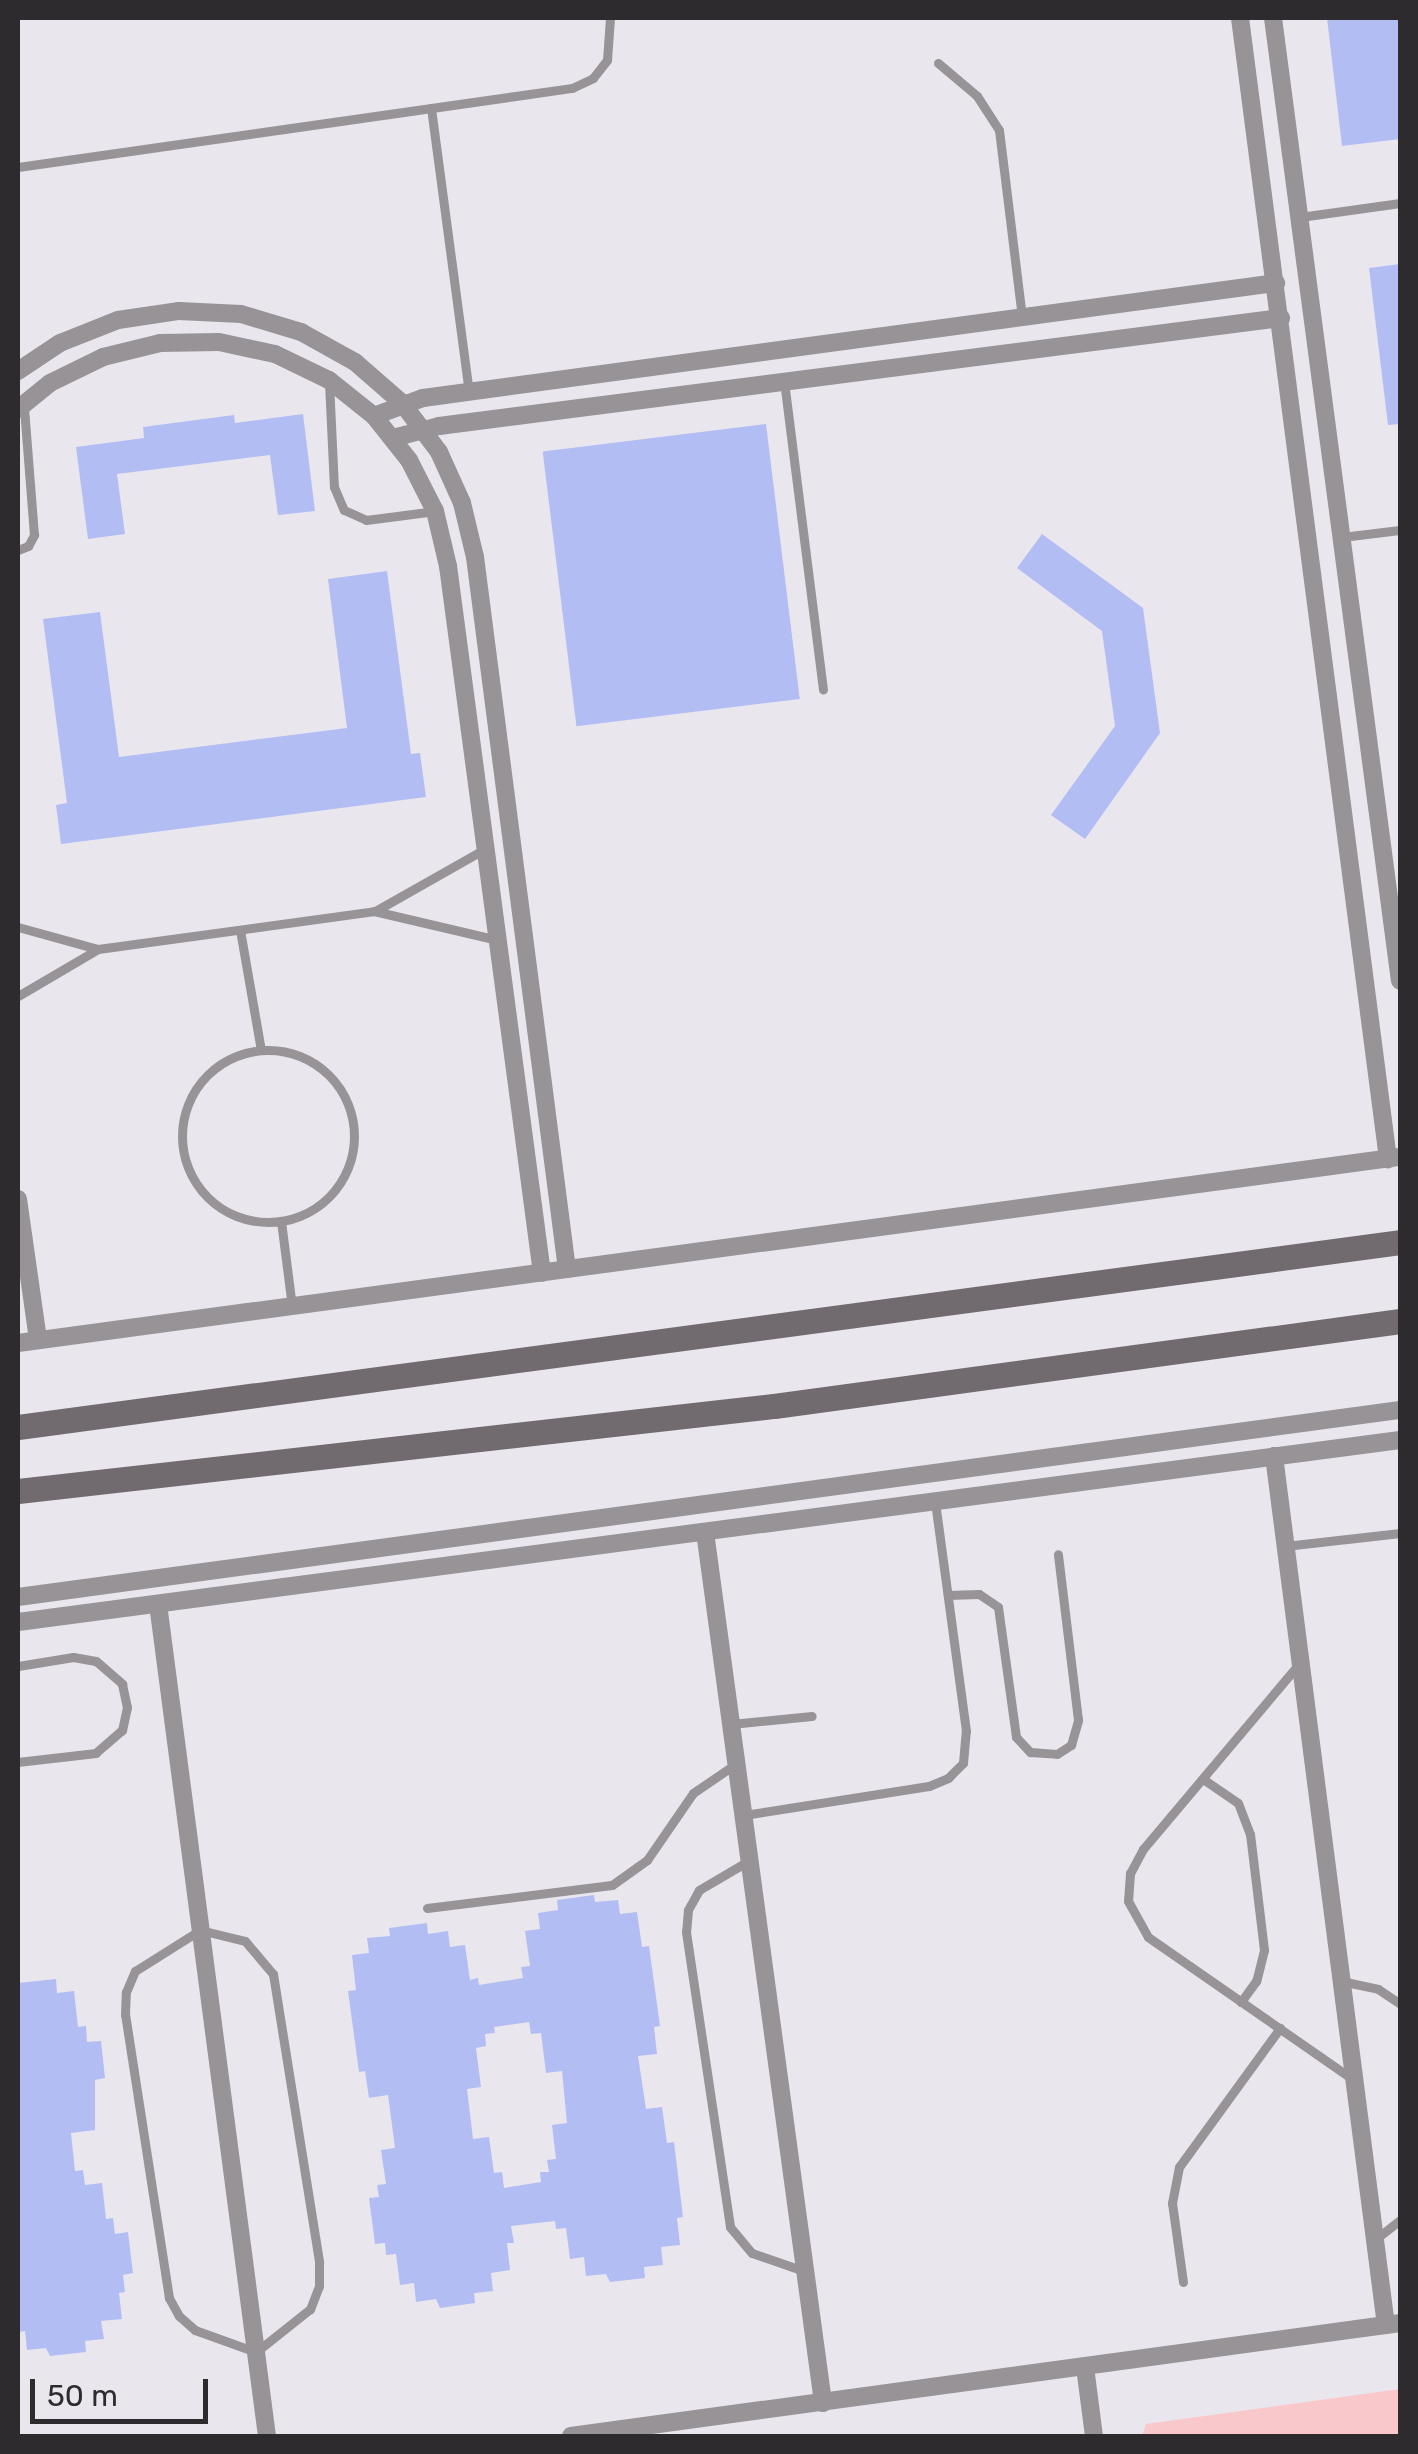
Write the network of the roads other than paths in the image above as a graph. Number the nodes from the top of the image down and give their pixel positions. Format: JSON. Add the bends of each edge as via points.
{"nodes":[{"id":1,"x":610,"y":18,"type":"edge"},
{"id":2,"x":1240,"y":18,"type":"edge"},
{"id":3,"x":1273,"y":18,"type":"edge"},
{"id":4,"x":938,"y":63,"type":"dead end"},
{"id":5,"x":431,"y":108,"type":"junction"},
{"id":6,"x":18,"y":167,"type":"edge"},
{"id":7,"x":1400,"y":204,"type":"edge"},
{"id":8,"x":1300,"y":217,"type":"junction"},
{"id":9,"x":1276,"y":284,"type":"junction"},
{"id":10,"x":1206,"y":292,"type":"junction"},
{"id":11,"x":1022,"y":317,"type":"junction"},
{"id":12,"x":1280,"y":318,"type":"junction"},
{"id":13,"x":1212,"y":326,"type":"junction"},
{"id":14,"x":18,"y":372,"type":"edge"},
{"id":15,"x":328,"y":380,"type":"junction"},
{"id":16,"x":784,"y":382,"type":"junction"},
{"id":17,"x":469,"y":392,"type":"junction"},
{"id":18,"x":402,"y":403,"type":"junction"},
{"id":19,"x":20,"y":406,"type":"edge"},
{"id":20,"x":374,"y":416,"type":"junction"},
{"id":21,"x":423,"y":429,"type":"junction"},
{"id":22,"x":393,"y":438,"type":"junction"},
{"id":23,"x":434,"y":511,"type":"junction"},
{"id":24,"x":1400,"y":530,"type":"edge"},
{"id":25,"x":1342,"y":538,"type":"junction"},
{"id":26,"x":18,"y":550,"type":"edge"},
{"id":27,"x":822,"y":690,"type":"dead end"},
{"id":28,"x":486,"y":849,"type":"junction"},
{"id":29,"x":374,"y":911,"type":"junction"},
{"id":30,"x":18,"y":926,"type":"edge"},
{"id":31,"x":240,"y":930,"type":"junction"},
{"id":32,"x":498,"y":940,"type":"junction"},
{"id":33,"x":98,"y":949,"type":"junction"},
{"id":34,"x":1400,"y":982,"type":"edge"},
{"id":35,"x":18,"y":996,"type":"edge"},
{"id":36,"x":261,"y":1050,"type":"junction"},
{"id":37,"x":1394,"y":1158,"type":"edge"},
{"id":38,"x":18,"y":1198,"type":"edge"},
{"id":39,"x":280,"y":1221,"type":"junction"},
{"id":40,"x":1400,"y":1242,"type":"edge"},
{"id":41,"x":567,"y":1269,"type":"junction"},
{"id":42,"x":542,"y":1272,"type":"junction"},
{"id":43,"x":292,"y":1307,"type":"junction"},
{"id":44,"x":1400,"y":1321,"type":"edge"},
{"id":45,"x":38,"y":1340,"type":"junction"},
{"id":46,"x":18,"y":1342,"type":"edge"},
{"id":47,"x":1400,"y":1410,"type":"edge"},
{"id":48,"x":18,"y":1426,"type":"edge"},
{"id":49,"x":1400,"y":1440,"type":"edge"},
{"id":50,"x":1274,"y":1456,"type":"junction"},
{"id":51,"x":18,"y":1491,"type":"edge"},
{"id":52,"x":934,"y":1501,"type":"junction"},
{"id":53,"x":706,"y":1532,"type":"junction"},
{"id":54,"x":1400,"y":1533,"type":"edge"},
{"id":55,"x":1285,"y":1546,"type":"junction"},
{"id":56,"x":1058,"y":1554,"type":"dead end"},
{"id":57,"x":948,"y":1595,"type":"junction"},
{"id":58,"x":18,"y":1597,"type":"edge"},
{"id":59,"x":158,"y":1604,"type":"junction"},
{"id":60,"x":18,"y":1622,"type":"edge"},
{"id":61,"x":1300,"y":1663,"type":"junction"},
{"id":62,"x":18,"y":1666,"type":"edge"},
{"id":63,"x":812,"y":1716,"type":"dead end"},
{"id":64,"x":731,"y":1724,"type":"junction"},
{"id":65,"x":18,"y":1762,"type":"edge"},
{"id":66,"x":737,"y":1763,"type":"junction"},
{"id":67,"x":1202,"y":1779,"type":"junction"},
{"id":68,"x":744,"y":1815,"type":"junction"},
{"id":69,"x":750,"y":1860,"type":"junction"},
{"id":70,"x":428,"y":1908,"type":"dead end"},
{"id":71,"x":200,"y":1930,"type":"junction"},
{"id":72,"x":1341,"y":1980,"type":"junction"},
{"id":73,"x":1241,"y":2002,"type":"junction"},
{"id":74,"x":1400,"y":2004,"type":"edge"},
{"id":75,"x":1280,"y":2028,"type":"junction"},
{"id":76,"x":1354,"y":2080,"type":"junction"},
{"id":77,"x":1400,"y":2220,"type":"edge"},
{"id":78,"x":1374,"y":2240,"type":"junction"},
{"id":79,"x":806,"y":2272,"type":"junction"},
{"id":80,"x":1183,"y":2282,"type":"dead end"},
{"id":81,"x":1393,"y":2324,"type":"edge"},
{"id":82,"x":256,"y":2352,"type":"junction"},
{"id":83,"x":1085,"y":2368,"type":"junction"},
{"id":84,"x":824,"y":2403,"type":"junction"},
{"id":85,"x":267,"y":2436,"type":"edge"},
{"id":86,"x":571,"y":2436,"type":"edge"},
{"id":87,"x":1094,"y":2436,"type":"edge"}],
"edges":[{"from":1,"to":5,"type":"lane","via":[[606,60],[583,84]]},
{"from":2,"to":9,"type":"street"},
{"from":3,"to":8,"type":"street"},
{"from":4,"to":11,"type":"lane","via":[[977,96],[999,130]]},
{"from":5,"to":6,"type":"lane"},
{"from":5,"to":17,"type":"lane"},
{"from":7,"to":8,"type":"lane"},
{"from":8,"to":25,"type":"street"},
{"from":9,"to":10,"type":"street"},
{"from":9,"to":12,"type":"street"},
{"from":10,"to":11,"type":"street"},
{"from":10,"to":13,"type":"street"},
{"from":11,"to":17,"type":"street"},
{"from":12,"to":13,"type":"street"},
{"from":12,"to":37,"type":"street"},
{"from":13,"to":16,"type":"street"},
{"from":14,"to":18,"type":"street","via":[[60,344],[118,320],[210,311],[271,321],[329,345]]},
{"from":15,"to":19,"type":"street","via":[[247,347],[160,342],[76,368]]},
{"from":15,"to":20,"type":"street"},
{"from":15,"to":23,"type":"lane","via":[[334,487],[344,510],[366,520]]},
{"from":16,"to":21,"type":"street"},
{"from":16,"to":27,"type":"lane"},
{"from":17,"to":18,"type":"street"},
{"from":18,"to":20,"type":"street"},
{"from":18,"to":21,"type":"street"},
{"from":19,"to":26,"type":"lane","via":[[34,535]]},
{"from":20,"to":22,"type":"street"},
{"from":21,"to":22,"type":"street"},
{"from":21,"to":41,"type":"street","via":[[462,503],[475,557]]},
{"from":22,"to":23,"type":"street"},
{"from":23,"to":28,"type":"street","via":[[448,566]]},
{"from":24,"to":25,"type":"lane"},
{"from":25,"to":34,"type":"street"},
{"from":28,"to":29,"type":"lane"},
{"from":28,"to":32,"type":"street"},
{"from":29,"to":31,"type":"lane"},
{"from":29,"to":32,"type":"lane"},
{"from":30,"to":33,"type":"lane"},
{"from":31,"to":33,"type":"lane"},
{"from":31,"to":36,"type":"lane"},
{"from":32,"to":42,"type":"street"},
{"from":33,"to":35,"type":"lane"},
{"from":36,"to":39,"type":"lane","via":[[296,1054],[326,1072],[346,1101],[354,1135],[347,1169],[327,1198]]},
{"from":36,"to":39,"type":"lane","via":[[228,1059],[202,1081],[186,1111],[182,1146],[193,1178],[216,1204],[246,1219]]},
{"from":37,"to":41,"type":"street"},
{"from":38,"to":45,"type":"street"},
{"from":39,"to":43,"type":"lane"},
{"from":40,"to":48,"type":"street"},
{"from":41,"to":42,"type":"street"},
{"from":42,"to":43,"type":"street"},
{"from":43,"to":45,"type":"street"},
{"from":44,"to":51,"type":"street","via":[[774,1406]]},
{"from":45,"to":46,"type":"street"},
{"from":47,"to":58,"type":"street"},
{"from":49,"to":50,"type":"street"},
{"from":50,"to":52,"type":"street"},
{"from":50,"to":55,"type":"street"},
{"from":52,"to":53,"type":"street"},
{"from":52,"to":57,"type":"lane"},
{"from":53,"to":59,"type":"street"},
{"from":53,"to":64,"type":"street"},
{"from":54,"to":55,"type":"lane"},
{"from":55,"to":61,"type":"street"},
{"from":56,"to":57,"type":"lane","via":[[1078,1720],[1071,1744],[1057,1754],[1030,1752],[1016,1737],[998,1607],[979,1594]]},
{"from":57,"to":68,"type":"lane","via":[[968,1742],[956,1772],[929,1786]]},
{"from":59,"to":60,"type":"street"},
{"from":59,"to":71,"type":"street"},
{"from":61,"to":67,"type":"lane"},
{"from":61,"to":72,"type":"street"},
{"from":62,"to":65,"type":"lane","via":[[96,1661],[122,1684],[127,1707],[115,1740],[96,1753]]},
{"from":63,"to":64,"type":"lane"},
{"from":64,"to":66,"type":"street"},
{"from":66,"to":68,"type":"street"},
{"from":66,"to":70,"type":"lane","via":[[692,1793],[647,1860],[625,1879],[599,1889]]},
{"from":67,"to":73,"type":"lane","via":[[1230,1796],[1248,1823],[1264,1950],[1256,1981]]},
{"from":67,"to":73,"type":"lane","via":[[1135,1860],[1128,1901],[1148,1937]]},
{"from":68,"to":69,"type":"street"},
{"from":69,"to":79,"type":"street"},
{"from":69,"to":79,"type":"lane","via":[[699,1890],[686,1932],[730,2227],[752,2253]]},
{"from":71,"to":82,"type":"street"},
{"from":71,"to":82,"type":"lane","via":[[245,1941],[273,1974],[319,2262],[310,2309]]},
{"from":71,"to":82,"type":"lane","via":[[135,1971],[125,2015],[168,2298],[196,2330]]},
{"from":72,"to":74,"type":"lane","via":[[1378,1988]]},
{"from":72,"to":76,"type":"street"},
{"from":73,"to":75,"type":"lane"},
{"from":75,"to":76,"type":"lane"},
{"from":75,"to":80,"type":"lane","via":[[1179,2168],[1172,2203]]},
{"from":76,"to":78,"type":"street"},
{"from":77,"to":78,"type":"lane"},
{"from":78,"to":81,"type":"street"},
{"from":79,"to":84,"type":"street"},
{"from":81,"to":83,"type":"street"},
{"from":82,"to":85,"type":"street"},
{"from":83,"to":84,"type":"street"},
{"from":83,"to":87,"type":"street"},
{"from":84,"to":86,"type":"street"}]}
